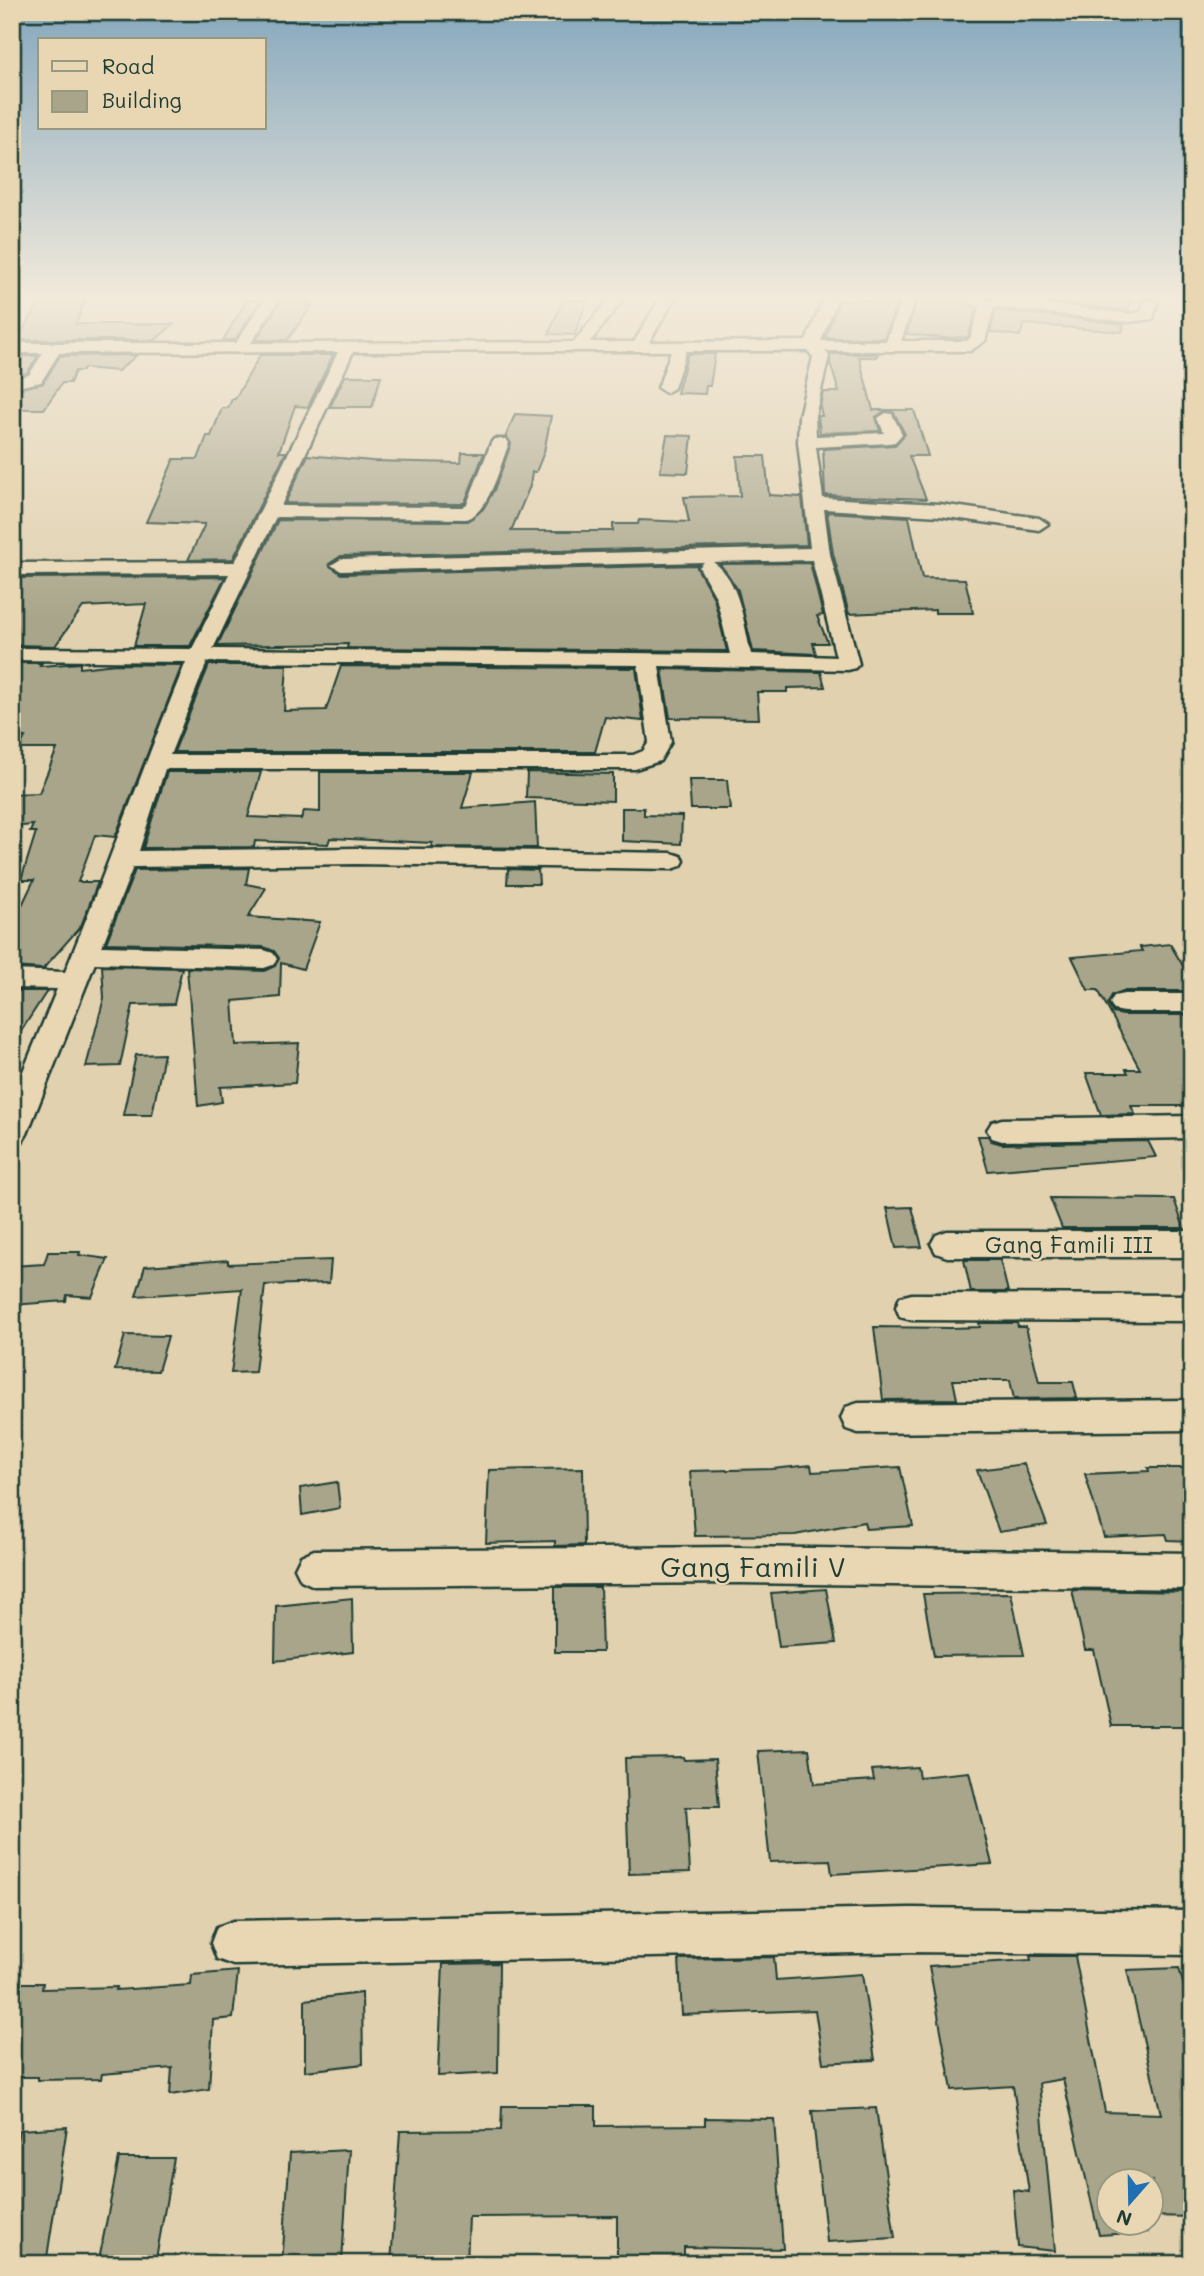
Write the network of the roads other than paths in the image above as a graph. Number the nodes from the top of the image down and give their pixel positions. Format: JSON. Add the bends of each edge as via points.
{"nodes":[{"id":1,"x":320,"y":406,"type":"edge"},
{"id":2,"x":809,"y":406,"type":"edge"},
{"id":3,"x":886,"y":418,"type":"dead end"},
{"id":4,"x":807,"y":442,"type":"junction"},
{"id":5,"x":500,"y":443,"type":"dead end"},
{"id":6,"x":815,"y":503,"type":"junction"},
{"id":7,"x":270,"y":511,"type":"junction"},
{"id":8,"x":1039,"y":524,"type":"dead end"},
{"id":9,"x":821,"y":554,"type":"junction"},
{"id":10,"x":341,"y":565,"type":"dead end"},
{"id":11,"x":709,"y":567,"type":"dead end"},
{"id":12,"x":241,"y":568,"type":"junction"},
{"id":13,"x":12,"y":569,"type":"edge"},
{"id":14,"x":12,"y":653,"type":"edge"},
{"id":15,"x":200,"y":654,"type":"junction"},
{"id":16,"x":648,"y":660,"type":"junction"},
{"id":17,"x":742,"y":660,"type":"junction"},
{"id":18,"x":156,"y":762,"type":"junction"},
{"id":19,"x":124,"y":859,"type":"junction"},
{"id":20,"x":672,"y":861,"type":"dead end"},
{"id":21,"x":85,"y":954,"type":"junction"},
{"id":22,"x":264,"y":959,"type":"dead end"},
{"id":23,"x":12,"y":979,"type":"edge"},
{"id":24,"x":75,"y":981,"type":"junction"},
{"id":25,"x":1124,"y":1003,"type":"dead end"},
{"id":26,"x":1192,"y":1003,"type":"edge"},
{"id":27,"x":16,"y":1117,"type":"edge"},
{"id":28,"x":1192,"y":1127,"type":"edge"},
{"id":29,"x":1002,"y":1129,"type":"dead end"},
{"id":30,"x":947,"y":1244,"type":"dead end"},
{"id":31,"x":1192,"y":1244,"type":"edge"},
{"id":32,"x":912,"y":1307,"type":"dead end"},
{"id":33,"x":1192,"y":1308,"type":"edge"},
{"id":34,"x":1192,"y":1415,"type":"edge"},
{"id":35,"x":858,"y":1418,"type":"dead end"},
{"id":36,"x":314,"y":1569,"type":"dead end"},
{"id":37,"x":1192,"y":1571,"type":"edge"},
{"id":38,"x":1192,"y":1933,"type":"edge"},
{"id":39,"x":233,"y":1943,"type":"dead end"}],
"edges":[{"from":1,"to":7,"type":"street"},
{"from":2,"to":4,"type":"street"},
{"from":3,"to":4,"type":"street","via":[[893,434],[889,438]]},
{"from":4,"to":6,"type":"street"},
{"from":5,"to":7,"type":"street","via":[[475,507],[466,513]]},
{"from":6,"to":8,"type":"street","via":[[940,510]]},
{"from":6,"to":9,"type":"street"},
{"from":7,"to":12,"type":"street"},
{"from":9,"to":10,"type":"street"},
{"from":9,"to":17,"type":"street","via":[[848,664]]},
{"from":11,"to":17,"type":"street","via":[[723,589]]},
{"from":12,"to":13,"type":"street"},
{"from":12,"to":15,"type":"street"},
{"from":14,"to":15,"type":"street"},
{"from":15,"to":16,"type":"street"},
{"from":15,"to":18,"type":"street"},
{"from":16,"to":17,"type":"street"},
{"from":16,"to":18,"type":"street","via":[[660,742],[652,757],[635,762]]},
{"from":18,"to":19,"type":"street"},
{"from":19,"to":20,"type":"street","via":[[356,856]]},
{"from":19,"to":21,"type":"street"},
{"from":21,"to":22,"type":"street"},
{"from":21,"to":24,"type":"street"},
{"from":23,"to":24,"type":"street"},
{"from":24,"to":27,"type":"street"},
{"from":25,"to":26,"type":"street"},
{"from":28,"to":29,"type":"street"},
{"from":30,"to":31,"type":"street","name":"Gang Famili III"},
{"from":32,"to":33,"type":"street"},
{"from":34,"to":35,"type":"street"},
{"from":36,"to":37,"type":"street","name":"Gang Famili V","via":[[740,1565]]},
{"from":38,"to":39,"type":"street","via":[[909,1930]]}]}
